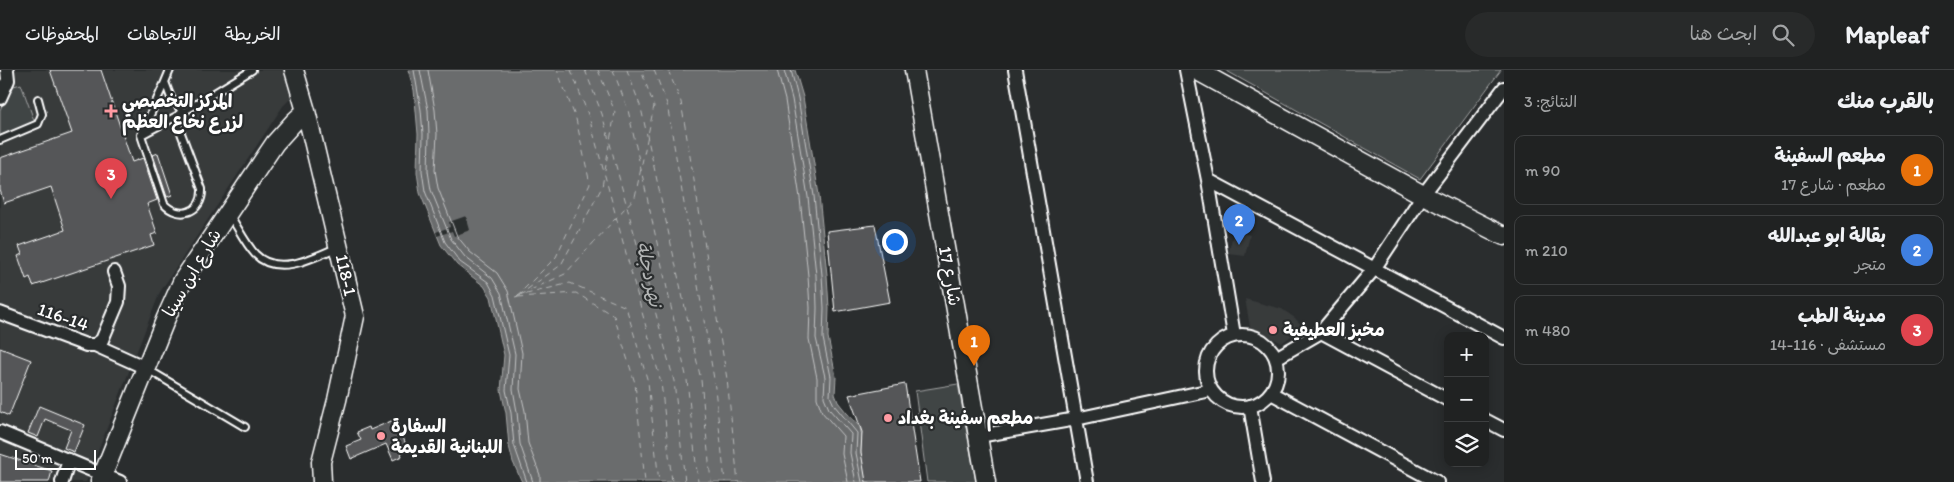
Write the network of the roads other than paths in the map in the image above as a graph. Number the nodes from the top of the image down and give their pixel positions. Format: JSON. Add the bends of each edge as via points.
{"nodes":[{"id":1,"x":7,"y":70,"type":"edge"},
{"id":2,"x":170,"y":70,"type":"edge"},
{"id":3,"x":252,"y":70,"type":"edge"},
{"id":4,"x":294,"y":70,"type":"edge"},
{"id":5,"x":914,"y":70,"type":"edge"},
{"id":6,"x":1015,"y":70,"type":"edge"},
{"id":7,"x":1186,"y":70,"type":"edge"},
{"id":8,"x":1196,"y":70,"type":"edge"},
{"id":9,"x":165,"y":82,"type":"junction"},
{"id":10,"x":1504,"y":88,"type":"edge"},
{"id":11,"x":0,"y":98,"type":"edge"},
{"id":12,"x":38,"y":100,"type":"dead end"},
{"id":13,"x":306,"y":111,"type":"junction"},
{"id":14,"x":183,"y":112,"type":"junction"},
{"id":15,"x":175,"y":117,"type":"junction"},
{"id":16,"x":140,"y":135,"type":"junction"},
{"id":17,"x":0,"y":140,"type":"edge"},
{"id":18,"x":1208,"y":180,"type":"junction"},
{"id":19,"x":1423,"y":195,"type":"junction"},
{"id":20,"x":228,"y":212,"type":"junction"},
{"id":21,"x":1504,"y":236,"type":"edge"},
{"id":22,"x":339,"y":246,"type":"junction"},
{"id":23,"x":1374,"y":269,"type":"junction"},
{"id":24,"x":114,"y":272,"type":"dead end"},
{"id":25,"x":0,"y":313,"type":"edge"},
{"id":26,"x":1321,"y":332,"type":"junction"},
{"id":27,"x":1234,"y":335,"type":"junction"},
{"id":28,"x":1504,"y":338,"type":"edge"},
{"id":29,"x":95,"y":345,"type":"junction"},
{"id":30,"x":1276,"y":358,"type":"junction"},
{"id":31,"x":146,"y":368,"type":"junction"},
{"id":32,"x":1211,"y":390,"type":"junction"},
{"id":33,"x":1271,"y":393,"type":"junction"},
{"id":34,"x":1444,"y":398,"type":"edge"},
{"id":35,"x":1250,"y":406,"type":"junction"},
{"id":36,"x":1076,"y":419,"type":"junction"},
{"id":37,"x":1489,"y":422,"type":"edge"},
{"id":38,"x":245,"y":427,"type":"dead end"},
{"id":39,"x":1504,"y":430,"type":"edge"},
{"id":40,"x":0,"y":432,"type":"edge"},
{"id":41,"x":979,"y":436,"type":"junction"},
{"id":42,"x":69,"y":460,"type":"junction"},
{"id":43,"x":101,"y":478,"type":"edge"},
{"id":44,"x":62,"y":482,"type":"edge"},
{"id":45,"x":120,"y":482,"type":"edge"},
{"id":46,"x":322,"y":482,"type":"edge"},
{"id":47,"x":986,"y":482,"type":"edge"},
{"id":48,"x":1087,"y":482,"type":"edge"},
{"id":49,"x":1263,"y":482,"type":"edge"},
{"id":50,"x":1437,"y":482,"type":"edge"}],
"edges":[{"from":1,"to":11,"type":"street","via":[[8,80]]},
{"from":2,"to":9,"type":"lane"},
{"from":3,"to":14,"type":"lane"},
{"from":4,"to":13,"type":"street","name":"118-1"},
{"from":5,"to":41,"type":"street","name":"شارع 17"},
{"from":6,"to":36,"type":"street"},
{"from":7,"to":18,"type":"street"},
{"from":8,"to":19,"type":"street"},
{"from":9,"to":14,"type":"lane","via":[[171,98]]},
{"from":9,"to":16,"type":"lane"},
{"from":10,"to":19,"type":"street"},
{"from":12,"to":17,"type":"lane","via":[[42,114],[38,124]]},
{"from":13,"to":20,"type":"street","name":"شارع ابن سينا","via":[[275,143]]},
{"from":13,"to":22,"type":"street","name":"118-1"},
{"from":14,"to":15,"type":"lane"},
{"from":15,"to":16,"type":"lane"},
{"from":15,"to":16,"type":"lane","via":[[202,189],[199,204],[192,211],[177,212],[164,204]]},
{"from":18,"to":23,"type":"street"},
{"from":18,"to":27,"type":"street"},
{"from":19,"to":21,"type":"street"},
{"from":19,"to":23,"type":"street"},
{"from":20,"to":22,"type":"lane","via":[[255,253],[269,265],[291,265]]},
{"from":20,"to":31,"type":"street","name":"شارع ابن سينا","via":[[184,280]]},
{"from":22,"to":46,"type":"street","name":"118-1","via":[[355,316],[321,462]]},
{"from":23,"to":26,"type":"street"},
{"from":23,"to":28,"type":"street"},
{"from":24,"to":29,"type":"street","name":"116-14","via":[[119,286],[118,302],[102,340]]},
{"from":25,"to":29,"type":"street","name":"116-14","via":[[86,345]]},
{"from":26,"to":30,"type":"street"},
{"from":26,"to":34,"type":"street"},
{"from":27,"to":30,"type":"street","via":[[1260,339]]},
{"from":27,"to":32,"type":"street","via":[[1214,347],[1208,357],[1207,380]]},
{"from":29,"to":31,"type":"street"},
{"from":30,"to":33,"type":"street","via":[[1278,370]]},
{"from":31,"to":38,"type":"lane"},
{"from":31,"to":43,"type":"street","name":"شارع ابن سينا"},
{"from":32,"to":35,"type":"street","via":[[1221,401],[1235,406]]},
{"from":32,"to":36,"type":"street"},
{"from":33,"to":35,"type":"street"},
{"from":33,"to":50,"type":"street"},
{"from":35,"to":49,"type":"street"},
{"from":36,"to":41,"type":"street"},
{"from":36,"to":48,"type":"street"},
{"from":37,"to":39,"type":"street"},
{"from":40,"to":42,"type":"street"},
{"from":41,"to":47,"type":"street","name":"شارع 17"},
{"from":42,"to":43,"type":"street"},
{"from":42,"to":44,"type":"street"},
{"from":43,"to":45,"type":"street"}]}
